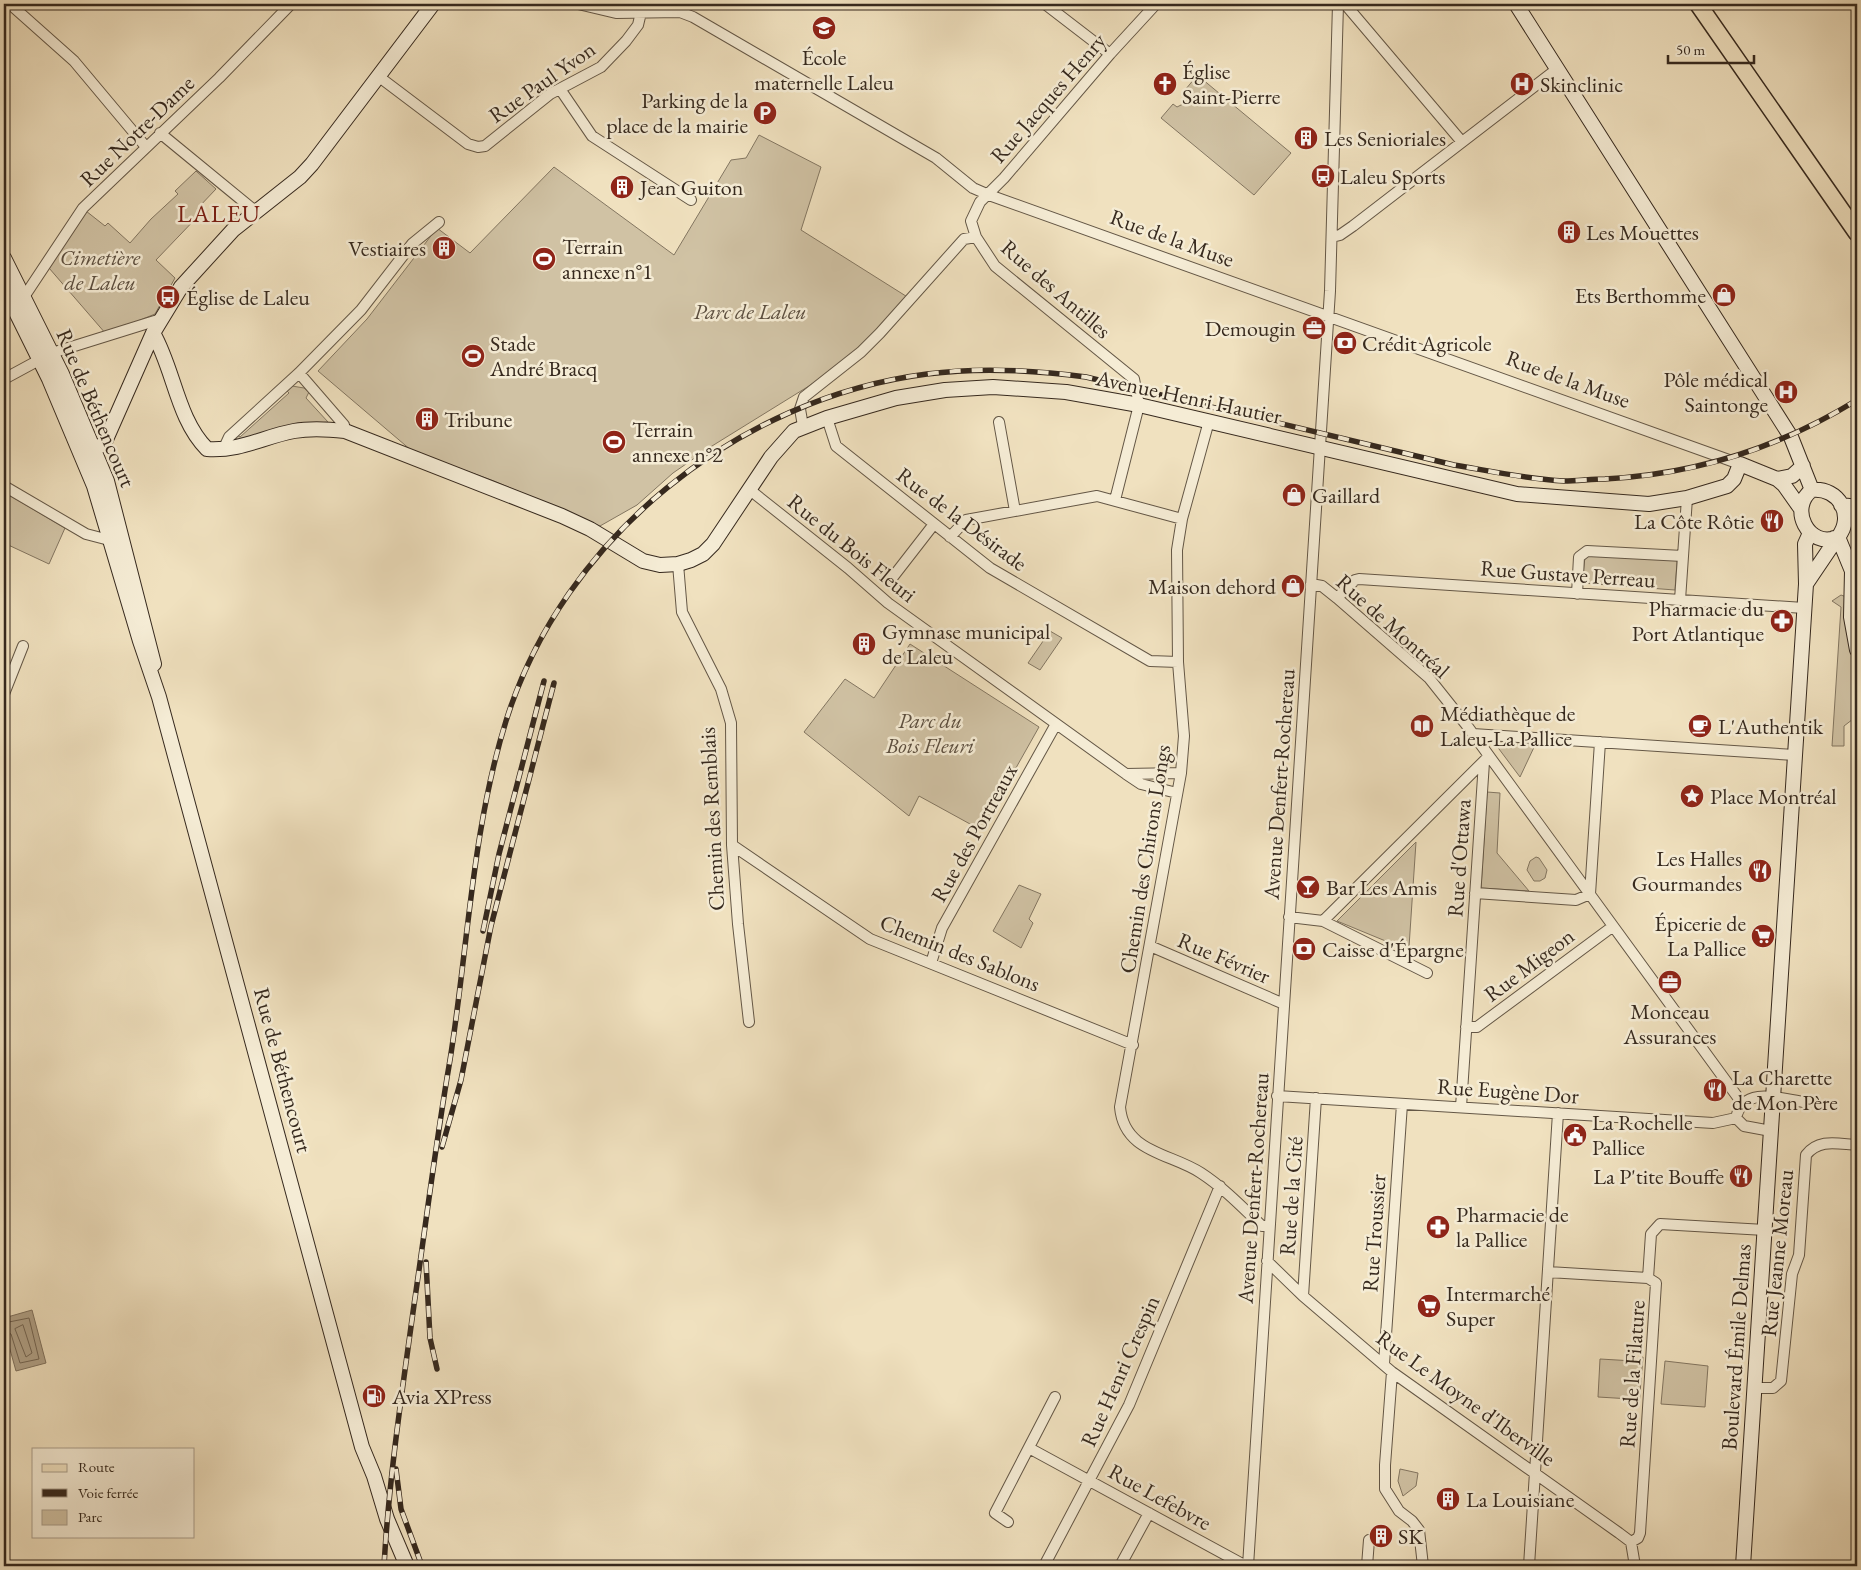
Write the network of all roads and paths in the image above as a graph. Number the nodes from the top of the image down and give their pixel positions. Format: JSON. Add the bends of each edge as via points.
{"nodes":[{"id":1,"x":10,"y":4,"type":"edge"},
{"id":2,"x":291,"y":4,"type":"edge"},
{"id":3,"x":433,"y":4,"type":"edge"},
{"id":4,"x":578,"y":4,"type":"edge"},
{"id":5,"x":1045,"y":4,"type":"edge"},
{"id":6,"x":1156,"y":4,"type":"edge"},
{"id":7,"x":1338,"y":4,"type":"edge"},
{"id":8,"x":1345,"y":4,"type":"edge"},
{"id":9,"x":1516,"y":4,"type":"edge"},
{"id":10,"x":1698,"y":4,"type":"edge"},
{"id":11,"x":642,"y":8,"type":"edge"},
{"id":12,"x":1110,"y":54,"type":"junction"},
{"id":13,"x":1557,"y":69,"type":"junction"},
{"id":14,"x":378,"y":76,"type":"junction"},
{"id":15,"x":560,"y":89,"type":"junction"},
{"id":16,"x":160,"y":133,"type":"junction"},
{"id":17,"x":1462,"y":142,"type":"junction"},
{"id":18,"x":146,"y":146,"type":"junction"},
{"id":19,"x":989,"y":194,"type":"junction"},
{"id":20,"x":691,"y":200,"type":"dead end"},
{"id":21,"x":256,"y":211,"type":"junction"},
{"id":22,"x":439,"y":222,"type":"dead end"},
{"id":23,"x":1857,"y":233,"type":"edge"},
{"id":24,"x":976,"y":237,"type":"junction"},
{"id":25,"x":1332,"y":237,"type":"junction"},
{"id":26,"x":4,"y":258,"type":"edge"},
{"id":27,"x":4,"y":288,"type":"edge"},
{"id":28,"x":24,"y":297,"type":"junction"},
{"id":29,"x":1328,"y":318,"type":"junction"},
{"id":30,"x":161,"y":319,"type":"junction"},
{"id":31,"x":138,"y":326,"type":"junction"},
{"id":32,"x":153,"y":333,"type":"junction"},
{"id":33,"x":46,"y":356,"type":"junction"},
{"id":34,"x":298,"y":373,"type":"junction"},
{"id":35,"x":4,"y":379,"type":"edge"},
{"id":36,"x":1139,"y":405,"type":"junction"},
{"id":37,"x":827,"y":418,"type":"junction"},
{"id":38,"x":1209,"y":421,"type":"junction"},
{"id":39,"x":999,"y":422,"type":"dead end"},
{"id":40,"x":803,"y":426,"type":"junction"},
{"id":41,"x":344,"y":431,"type":"junction"},
{"id":42,"x":1320,"y":448,"type":"junction"},
{"id":43,"x":95,"y":449,"type":"junction"},
{"id":44,"x":223,"y":450,"type":"junction"},
{"id":45,"x":82,"y":455,"type":"junction"},
{"id":46,"x":1801,"y":460,"type":"junction"},
{"id":47,"x":1740,"y":464,"type":"junction"},
{"id":48,"x":1781,"y":478,"type":"junction"},
{"id":49,"x":4,"y":486,"type":"edge"},
{"id":50,"x":750,"y":490,"type":"junction"},
{"id":51,"x":1827,"y":490,"type":"junction"},
{"id":52,"x":1810,"y":491,"type":"junction"},
{"id":53,"x":1686,"y":498,"type":"junction"},
{"id":54,"x":1115,"y":500,"type":"junction"},
{"id":55,"x":1841,"y":505,"type":"junction"},
{"id":56,"x":1857,"y":507,"type":"edge"},
{"id":57,"x":1801,"y":510,"type":"junction"},
{"id":58,"x":1015,"y":511,"type":"junction"},
{"id":59,"x":1182,"y":519,"type":"junction"},
{"id":60,"x":934,"y":524,"type":"junction"},
{"id":61,"x":1857,"y":524,"type":"edge"},
{"id":62,"x":1810,"y":533,"type":"junction"},
{"id":63,"x":107,"y":534,"type":"junction"},
{"id":64,"x":1838,"y":535,"type":"junction"},
{"id":65,"x":950,"y":537,"type":"junction"},
{"id":66,"x":1683,"y":556,"type":"junction"},
{"id":67,"x":678,"y":564,"type":"junction"},
{"id":68,"x":889,"y":582,"type":"dead end"},
{"id":69,"x":1311,"y":584,"type":"junction"},
{"id":70,"x":1806,"y":584,"type":"junction"},
{"id":71,"x":1577,"y":594,"type":"junction"},
{"id":72,"x":1337,"y":598,"type":"junction"},
{"id":73,"x":1680,"y":600,"type":"junction"},
{"id":74,"x":1804,"y":608,"type":"junction"},
{"id":75,"x":23,"y":646,"type":"dead end"},
{"id":76,"x":152,"y":649,"type":"junction"},
{"id":77,"x":1857,"y":650,"type":"edge"},
{"id":78,"x":1178,"y":662,"type":"junction"},
{"id":79,"x":4,"y":694,"type":"edge"},
{"id":80,"x":159,"y":697,"type":"junction"},
{"id":81,"x":1056,"y":724,"type":"junction"},
{"id":82,"x":1473,"y":734,"type":"junction"},
{"id":83,"x":1600,"y":742,"type":"junction"},
{"id":84,"x":1795,"y":755,"type":"junction"},
{"id":85,"x":1486,"y":759,"type":"junction"},
{"id":86,"x":1126,"y":774,"type":"junction"},
{"id":87,"x":1180,"y":774,"type":"junction"},
{"id":88,"x":1177,"y":793,"type":"junction"},
{"id":89,"x":732,"y":845,"type":"junction"},
{"id":90,"x":1475,"y":893,"type":"junction"},
{"id":91,"x":1590,"y":894,"type":"junction"},
{"id":92,"x":1289,"y":917,"type":"junction"},
{"id":93,"x":1323,"y":921,"type":"junction"},
{"id":94,"x":1612,"y":926,"type":"junction"},
{"id":95,"x":1150,"y":946,"type":"junction"},
{"id":96,"x":931,"y":963,"type":"junction"},
{"id":97,"x":1427,"y":974,"type":"dead end"},
{"id":98,"x":1284,"y":1004,"type":"junction"},
{"id":99,"x":749,"y":1022,"type":"dead end"},
{"id":100,"x":1466,"y":1027,"type":"junction"},
{"id":101,"x":1133,"y":1044,"type":"junction"},
{"id":102,"x":1278,"y":1096,"type":"junction"},
{"id":103,"x":1316,"y":1098,"type":"junction"},
{"id":104,"x":1773,"y":1098,"type":"junction"},
{"id":105,"x":1802,"y":1102,"type":"dead end"},
{"id":106,"x":1742,"y":1103,"type":"junction"},
{"id":107,"x":1402,"y":1104,"type":"junction"},
{"id":108,"x":1461,"y":1107,"type":"junction"},
{"id":109,"x":1558,"y":1113,"type":"junction"},
{"id":110,"x":1736,"y":1118,"type":"junction"},
{"id":111,"x":1771,"y":1131,"type":"junction"},
{"id":112,"x":1857,"y":1145,"type":"edge"},
{"id":113,"x":1220,"y":1186,"type":"junction"},
{"id":114,"x":1269,"y":1226,"type":"junction"},
{"id":115,"x":1764,"y":1230,"type":"junction"},
{"id":116,"x":1267,"y":1261,"type":"junction"},
{"id":117,"x":1548,"y":1272,"type":"junction"},
{"id":118,"x":1648,"y":1278,"type":"junction"},
{"id":119,"x":1304,"y":1296,"type":"junction"},
{"id":120,"x":1384,"y":1364,"type":"junction"},
{"id":121,"x":1392,"y":1372,"type":"junction"},
{"id":122,"x":1754,"y":1388,"type":"junction"},
{"id":123,"x":1055,"y":1397,"type":"dead end"},
{"id":124,"x":1029,"y":1448,"type":"junction"},
{"id":125,"x":365,"y":1454,"type":"junction"},
{"id":126,"x":1535,"y":1472,"type":"junction"},
{"id":127,"x":1090,"y":1480,"type":"junction"},
{"id":128,"x":1149,"y":1513,"type":"junction"},
{"id":129,"x":1008,"y":1522,"type":"dead end"},
{"id":130,"x":1369,"y":1540,"type":"dead end"},
{"id":131,"x":1631,"y":1542,"type":"junction"},
{"id":132,"x":399,"y":1566,"type":"edge"},
{"id":133,"x":407,"y":1566,"type":"edge"},
{"id":134,"x":1044,"y":1566,"type":"edge"},
{"id":135,"x":1120,"y":1566,"type":"edge"},
{"id":136,"x":1247,"y":1566,"type":"edge"},
{"id":137,"x":1367,"y":1566,"type":"edge"},
{"id":138,"x":1423,"y":1566,"type":"edge"},
{"id":139,"x":1529,"y":1566,"type":"edge"},
{"id":140,"x":1635,"y":1566,"type":"edge"},
{"id":141,"x":1743,"y":1566,"type":"edge"}],
"edges":[{"from":1,"to":18,"type":"street","via":[[74,60]]},
{"from":2,"to":16,"type":"street","name":"Rue Notre-Dame","via":[[220,78]]},
{"from":3,"to":14,"type":"street"},
{"from":4,"to":11,"type":"street","name":"Rue de la Muse","via":[[616,13]]},
{"from":5,"to":12,"type":"street"},
{"from":6,"to":12,"type":"street","name":"Rue Jacques Henry"},
{"from":7,"to":25,"type":"street","name":"Avenue Denfert-Rochereau"},
{"from":8,"to":17,"type":"street"},
{"from":9,"to":13,"type":"street"},
{"from":10,"to":23,"type":"main road"},
{"from":11,"to":15,"type":"street","name":"Rue Paul Yvon","via":[[638,25],[601,67]]},
{"from":11,"to":19,"type":"street","name":"Rue de la Muse","via":[[680,12],[693,17],[936,158],[973,188]]},
{"from":12,"to":19,"type":"street","name":"Rue Jacques Henry"},
{"from":13,"to":17,"type":"street"},
{"from":13,"to":46,"type":"street","via":[[1791,437]]},
{"from":14,"to":15,"type":"street","name":"Rue Paul Yvon","via":[[468,144],[478,147],[485,146]]},
{"from":14,"to":21,"type":"street","via":[[312,164]]},
{"from":15,"to":20,"type":"street","via":[[592,136]]},
{"from":16,"to":18,"type":"street","name":"Rue Notre-Dame"},
{"from":16,"to":21,"type":"street"},
{"from":17,"to":25,"type":"street","via":[[1353,226]]},
{"from":18,"to":28,"type":"street","name":"Rue Notre-Dame","via":[[83,208]]},
{"from":19,"to":24,"type":"street","name":"Rue des Antilles","via":[[980,202],[971,221]]},
{"from":19,"to":29,"type":"street","name":"Rue de la Muse"},
{"from":21,"to":30,"type":"street","via":[[233,230],[181,287]]},
{"from":22,"to":34,"type":"street","via":[[412,244],[361,310]]},
{"from":24,"to":36,"type":"street","name":"Rue des Antilles","via":[[995,266],[1134,378]]},
{"from":24,"to":40,"type":"street","via":[[964,239],[874,340],[804,397],[800,409]]},
{"from":25,"to":29,"type":"street","name":"Avenue Denfert-Rochereau"},
{"from":26,"to":28,"type":"street","name":"Rue de Béthencourt"},
{"from":27,"to":33,"type":"street","name":"Rue de Béthencourt"},
{"from":28,"to":33,"type":"street","name":"Rue de Béthencourt"},
{"from":29,"to":42,"type":"street","name":"Avenue Denfert-Rochereau"},
{"from":29,"to":47,"type":"street","name":"Rue de la Muse"},
{"from":30,"to":31,"type":"street"},
{"from":30,"to":32,"type":"street"},
{"from":31,"to":32,"type":"street"},
{"from":31,"to":33,"type":"street"},
{"from":32,"to":43,"type":"street","via":[[108,438]]},
{"from":32,"to":44,"type":"street","via":[[200,442],[207,449]]},
{"from":33,"to":35,"type":"street"},
{"from":33,"to":43,"type":"street","name":"Rue de Béthencourt"},
{"from":33,"to":45,"type":"street","name":"Rue de Béthencourt"},
{"from":34,"to":41,"type":"street","via":[[344,424]]},
{"from":34,"to":44,"type":"street","via":[[229,437]]},
{"from":36,"to":37,"type":"street","name":"Avenue Henri Hautier","via":[[1066,392],[993,387],[896,398]]},
{"from":36,"to":38,"type":"street","name":"Avenue Henri Hautier"},
{"from":36,"to":54,"type":"street"},
{"from":37,"to":40,"type":"street","name":"Avenue Henri Hautier"},
{"from":37,"to":60,"type":"street","name":"Rue de la Désirade","via":[[836,446]]},
{"from":38,"to":42,"type":"street","name":"Avenue Henri Hautier"},
{"from":38,"to":59,"type":"street","name":"Chemin des Chirons Longs"},
{"from":39,"to":58,"type":"street"},
{"from":40,"to":50,"type":"street","name":"Avenue Henri Hautier","via":[[780,446]]},
{"from":41,"to":44,"type":"street","via":[[319,428],[294,431]]},
{"from":41,"to":67,"type":"street","via":[[562,516],[643,561],[660,565]]},
{"from":42,"to":53,"type":"street","name":"Avenue Henri Hautier","via":[[1504,492],[1642,504]]},
{"from":42,"to":69,"type":"street","name":"Avenue Denfert-Rochereau"},
{"from":43,"to":45,"type":"street"},
{"from":43,"to":76,"type":"street","name":"Rue de Béthencourt","via":[[108,481]]},
{"from":45,"to":63,"type":"street","name":"Rue de Béthencourt"},
{"from":46,"to":48,"type":"street"},
{"from":46,"to":51,"type":"street","via":[[1806,458]]},
{"from":46,"to":52,"type":"street"},
{"from":47,"to":48,"type":"street","name":"Rue de la Muse"},
{"from":47,"to":53,"type":"street","name":"Avenue Henri Hautier","via":[[1727,486]]},
{"from":48,"to":52,"type":"street","name":"Rue de la Muse"},
{"from":48,"to":57,"type":"street","name":"Rue de la Muse"},
{"from":49,"to":63,"type":"street","via":[[86,534]]},
{"from":50,"to":67,"type":"street","name":"Avenue Henri Hautier","via":[[708,549]]},
{"from":50,"to":81,"type":"street","name":"Rue du Bois Fleuri","via":[[888,603]]},
{"from":51,"to":52,"type":"street"},
{"from":51,"to":55,"type":"street"},
{"from":52,"to":57,"type":"street"},
{"from":53,"to":66,"type":"street"},
{"from":54,"to":58,"type":"street","via":[[1097,496]]},
{"from":54,"to":59,"type":"street"},
{"from":55,"to":56,"type":"street"},
{"from":55,"to":64,"type":"street","via":[[1846,517]]},
{"from":57,"to":62,"type":"street","via":[[1803,523]]},
{"from":58,"to":65,"type":"street","via":[[966,520]]},
{"from":59,"to":78,"type":"street","name":"Chemin des Chirons Longs","via":[[1177,550]]},
{"from":60,"to":65,"type":"street","name":"Rue de la Désirade"},
{"from":60,"to":68,"type":"street"},
{"from":61,"to":64,"type":"street"},
{"from":62,"to":64,"type":"street","via":[[1820,538]]},
{"from":62,"to":70,"type":"street","name":"Boulevard Émile Delmas","via":[[1806,544]]},
{"from":63,"to":76,"type":"street","via":[[114,532],[144,638]]},
{"from":63,"to":80,"type":"street","name":"Rue de Béthencourt"},
{"from":64,"to":70,"type":"street"},
{"from":64,"to":77,"type":"street","via":[[1852,571],[1851,617]]},
{"from":65,"to":78,"type":"street","name":"Rue de la Désirade","via":[[990,568],[1150,661]]},
{"from":66,"to":71,"type":"street","via":[[1587,551],[1579,557]]},
{"from":66,"to":73,"type":"street"},
{"from":67,"to":89,"type":"street","name":"Chemin des Remblais","via":[[682,612],[721,689],[731,723]]},
{"from":69,"to":72,"type":"street","name":"Rue de Montréal","via":[[1322,586]]},
{"from":69,"to":92,"type":"street","name":"Avenue Denfert-Rochereau"},
{"from":70,"to":74,"type":"street","name":"Boulevard Émile Delmas"},
{"from":71,"to":72,"type":"street","name":"Rue Gustave Perreau","via":[[1359,579]]},
{"from":71,"to":73,"type":"street","name":"Rue Gustave Perreau"},
{"from":72,"to":82,"type":"street","name":"Rue de Montréal","via":[[1429,678]]},
{"from":73,"to":74,"type":"street","name":"Rue Gustave Perreau"},
{"from":74,"to":84,"type":"street","name":"Boulevard Émile Delmas"},
{"from":75,"to":79,"type":"street"},
{"from":76,"to":80,"type":"street","name":"Rue de Béthencourt"},
{"from":78,"to":87,"type":"street","name":"Chemin des Chirons Longs","via":[[1184,736]]},
{"from":80,"to":125,"type":"street","name":"Rue de Béthencourt"},
{"from":81,"to":86,"type":"street","name":"Rue du Bois Fleuri"},
{"from":81,"to":96,"type":"street","name":"Rue des Portreaux","via":[[942,928]]},
{"from":82,"to":83,"type":"street"},
{"from":82,"to":85,"type":"street","name":"Rue de Montréal"},
{"from":83,"to":84,"type":"street"},
{"from":83,"to":91,"type":"street"},
{"from":84,"to":104,"type":"street","name":"Boulevard Émile Delmas"},
{"from":85,"to":90,"type":"street","name":"Rue d'Ottawa"},
{"from":85,"to":91,"type":"street","name":"Rue de Montréal"},
{"from":85,"to":93,"type":"street"},
{"from":86,"to":87,"type":"street"},
{"from":86,"to":88,"type":"street","name":"Rue du Bois Fleuri","via":[[1141,784]]},
{"from":87,"to":88,"type":"street","name":"Chemin des Chirons Longs"},
{"from":88,"to":95,"type":"street","name":"Chemin des Chirons Longs"},
{"from":89,"to":96,"type":"street","name":"Chemin des Sablons","via":[[870,939]]},
{"from":89,"to":99,"type":"street","name":"Chemin des Remblais"},
{"from":90,"to":91,"type":"street","via":[[1576,900]]},
{"from":90,"to":100,"type":"street","name":"Rue d'Ottawa"},
{"from":91,"to":94,"type":"street","name":"Rue de Montréal"},
{"from":92,"to":93,"type":"street"},
{"from":92,"to":98,"type":"street","name":"Avenue Denfert-Rochereau"},
{"from":93,"to":97,"type":"street"},
{"from":94,"to":100,"type":"street","name":"Rue Migeon","via":[[1477,1027]]},
{"from":94,"to":106,"type":"street","name":"Rue de Montréal"},
{"from":95,"to":98,"type":"street","name":"Rue Février"},
{"from":95,"to":101,"type":"street","name":"Chemin des Chirons Longs"},
{"from":96,"to":101,"type":"street","name":"Chemin des Sablons"},
{"from":98,"to":102,"type":"street","name":"Avenue Denfert-Rochereau"},
{"from":100,"to":108,"type":"street","name":"Rue d'Ottawa"},
{"from":101,"to":113,"type":"street","name":"Chemin des Chirons Longs","via":[[1120,1107],[1121,1120],[1128,1132],[1160,1154],[1199,1171]]},
{"from":102,"to":103,"type":"street","name":"Rue Eugène Dor"},
{"from":102,"to":114,"type":"street","name":"Avenue Denfert-Rochereau"},
{"from":103,"to":107,"type":"street","name":"Rue Eugène Dor"},
{"from":103,"to":119,"type":"street","name":"Rue de la Cité"},
{"from":104,"to":105,"type":"street"},
{"from":104,"to":106,"type":"street","via":[[1750,1097]]},
{"from":104,"to":111,"type":"street","name":"Boulevard Émile Delmas"},
{"from":106,"to":110,"type":"street"},
{"from":107,"to":108,"type":"street","name":"Rue Eugène Dor"},
{"from":107,"to":120,"type":"street","name":"Rue Troussier"},
{"from":108,"to":109,"type":"street","name":"Rue Eugène Dor"},
{"from":109,"to":110,"type":"street","name":"Rue Eugène Dor","via":[[1713,1123]]},
{"from":109,"to":117,"type":"street"},
{"from":110,"to":111,"type":"street","via":[[1744,1126]]},
{"from":111,"to":115,"type":"street","name":"Boulevard Émile Delmas"},
{"from":112,"to":122,"type":"street","name":"Rue Jeanne Moreau","via":[[1825,1143],[1812,1147],[1806,1155],[1799,1255],[1792,1274],[1781,1381],[1773,1388]]},
{"from":113,"to":114,"type":"street","name":"Chemin des Chirons Longs","via":[[1262,1226]]},
{"from":113,"to":127,"type":"street","name":"Rue Henri Crespin","via":[[1129,1405]]},
{"from":114,"to":116,"type":"street","name":"Avenue Denfert-Rochereau"},
{"from":115,"to":118,"type":"street","via":[[1660,1224],[1651,1234]]},
{"from":115,"to":122,"type":"street","name":"Boulevard Émile Delmas"},
{"from":116,"to":119,"type":"street","name":"Rue Le Moyne d'Iberville"},
{"from":116,"to":136,"type":"street","name":"Avenue Denfert-Rochereau"},
{"from":117,"to":118,"type":"street","name":"Rue de la Filature"},
{"from":117,"to":126,"type":"street"},
{"from":118,"to":131,"type":"street","name":"Rue de la Filature","via":[[1656,1283],[1657,1289],[1640,1533]]},
{"from":119,"to":120,"type":"street","name":"Rue Le Moyne d'Iberville"},
{"from":120,"to":121,"type":"street","name":"Rue Le Moyne d'Iberville"},
{"from":121,"to":126,"type":"street","name":"Rue Le Moyne d'Iberville"},
{"from":121,"to":138,"type":"street","via":[[1386,1489],[1399,1510],[1419,1530]]},
{"from":122,"to":141,"type":"street","name":"Boulevard Émile Delmas"},
{"from":123,"to":124,"type":"street"},
{"from":124,"to":127,"type":"street","name":"Rue Lefebvre"},
{"from":124,"to":129,"type":"street","via":[[995,1513]]},
{"from":125,"to":132,"type":"street","name":"Rue de Béthencourt","via":[[381,1522]]},
{"from":125,"to":133,"type":"street","name":"Rue de Béthencourt"},
{"from":126,"to":131,"type":"street","name":"Rue Le Moyne d'Iberville"},
{"from":126,"to":139,"type":"street"},
{"from":127,"to":128,"type":"street","name":"Rue Lefebvre"},
{"from":127,"to":134,"type":"street","name":"Rue Henri Crespin"},
{"from":128,"to":135,"type":"street"},
{"from":128,"to":136,"type":"street","name":"Rue Lefebvre"},
{"from":130,"to":137,"type":"street"},
{"from":131,"to":140,"type":"street"}]}
